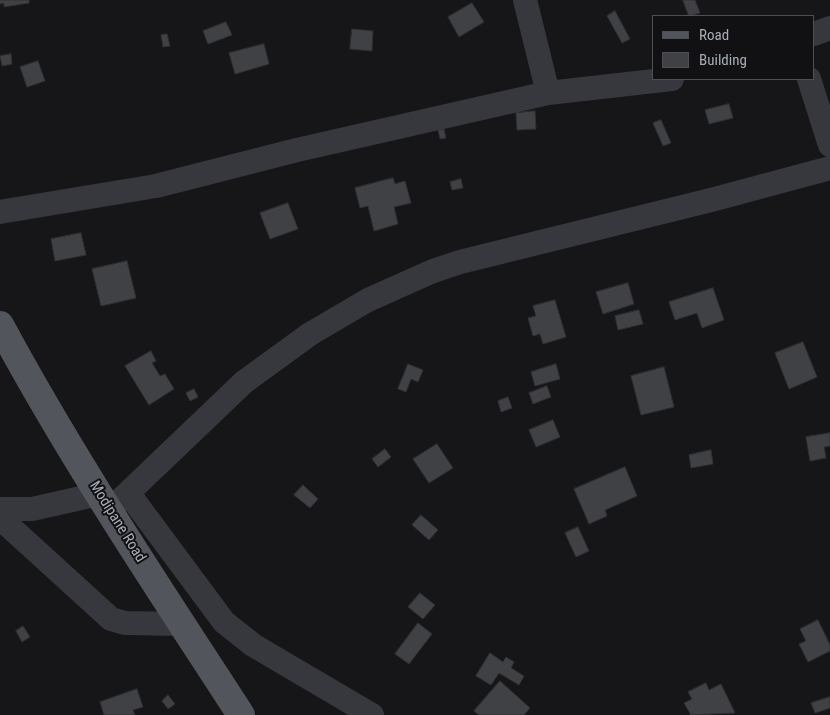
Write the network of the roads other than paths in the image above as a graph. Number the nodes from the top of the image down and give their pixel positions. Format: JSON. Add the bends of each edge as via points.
{"nodes":[{"id":1,"x":525,"y":0,"type":"edge"},
{"id":2,"x":830,"y":28,"type":"edge"},
{"id":3,"x":815,"y":34,"type":"edge"},
{"id":4,"x":663,"y":80,"type":"edge"},
{"id":5,"x":809,"y":80,"type":"edge"},
{"id":6,"x":548,"y":93,"type":"junction"},
{"id":7,"x":830,"y":145,"type":"edge"},
{"id":8,"x":830,"y":168,"type":"edge"},
{"id":9,"x":0,"y":212,"type":"edge"},
{"id":10,"x":0,"y":325,"type":"edge"},
{"id":11,"x":113,"y":499,"type":"junction"},
{"id":12,"x":0,"y":509,"type":"edge"},
{"id":13,"x":0,"y":518,"type":"edge"},
{"id":14,"x":182,"y":624,"type":"junction"},
{"id":15,"x":241,"y":715,"type":"edge"},
{"id":16,"x":372,"y":715,"type":"edge"}],
"edges":[{"from":1,"to":6,"type":"street"},
{"from":2,"to":3,"type":"street"},
{"from":4,"to":6,"type":"street"},
{"from":5,"to":7,"type":"street"},
{"from":6,"to":9,"type":"street","via":[[156,186]]},
{"from":8,"to":11,"type":"street","via":[[460,262],[368,300],[310,334],[244,382]]},
{"from":10,"to":11,"type":"main road","name":"Modipane Road","via":[[29,379]]},
{"from":11,"to":12,"type":"street","via":[[32,509]]},
{"from":11,"to":14,"type":"main road","name":"Modipane Road"},
{"from":11,"to":16,"type":"street","via":[[224,622],[253,645]]},
{"from":13,"to":14,"type":"street","via":[[111,619],[125,624]]},
{"from":14,"to":15,"type":"main road","name":"Modipane Road"}]}
